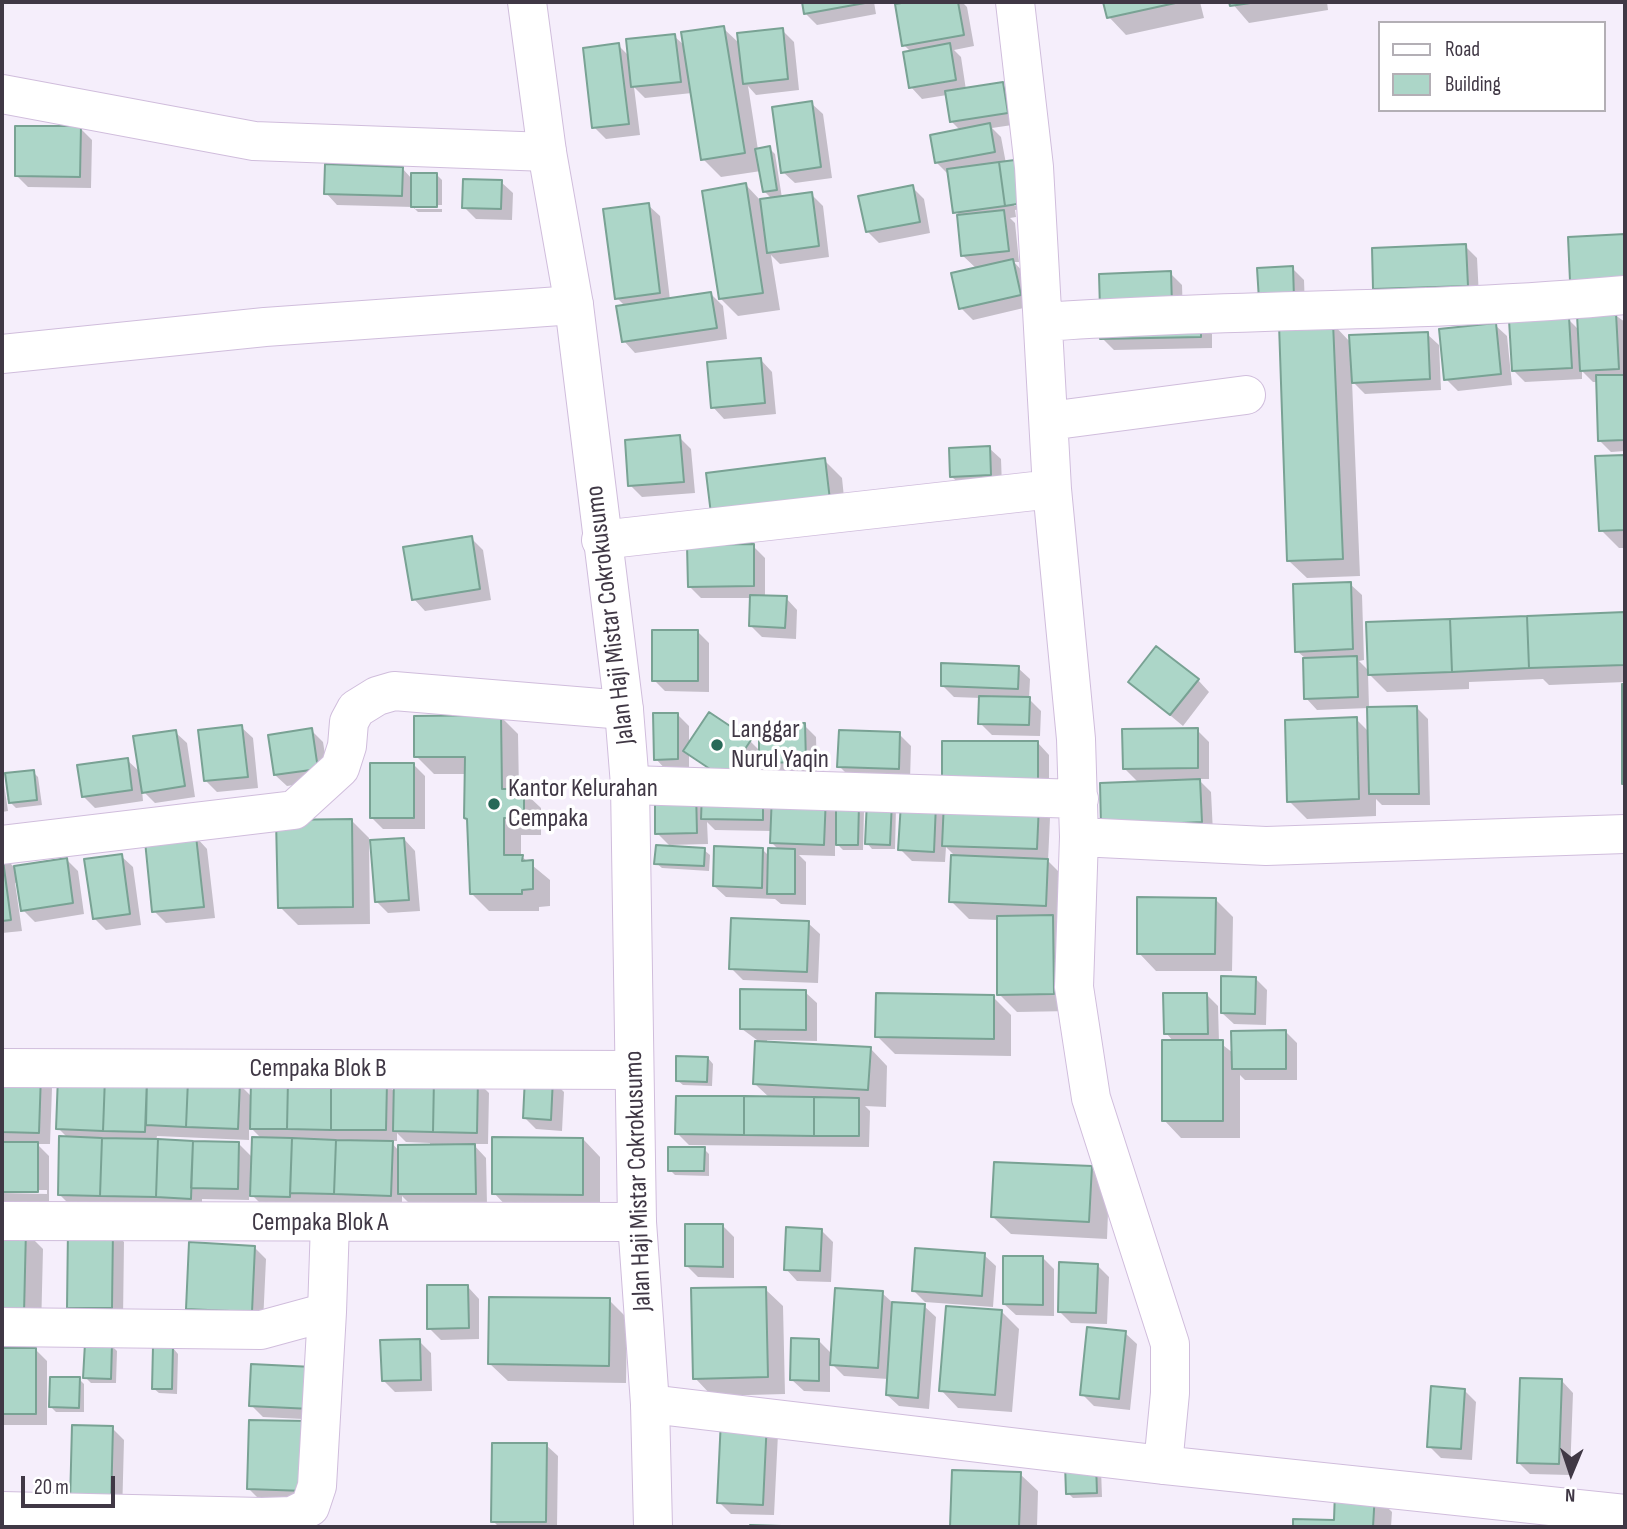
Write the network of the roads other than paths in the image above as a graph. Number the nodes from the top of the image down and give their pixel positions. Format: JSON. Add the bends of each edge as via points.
{"nodes":[{"id":1,"x":527,"y":2,"type":"edge"},
{"id":2,"x":1015,"y":2,"type":"edge"},
{"id":3,"x":2,"y":94,"type":"edge"},
{"id":4,"x":547,"y":152,"type":"junction"},
{"id":5,"x":1625,"y":295,"type":"edge"},
{"id":6,"x":574,"y":305,"type":"junction"},
{"id":7,"x":1043,"y":322,"type":"junction"},
{"id":8,"x":2,"y":354,"type":"edge"},
{"id":9,"x":1246,"y":395,"type":"dead end"},
{"id":10,"x":1049,"y":421,"type":"junction"},
{"id":11,"x":1052,"y":489,"type":"junction"},
{"id":12,"x":601,"y":540,"type":"junction"},
{"id":13,"x":624,"y":710,"type":"junction"},
{"id":14,"x":629,"y":785,"type":"junction"},
{"id":15,"x":1079,"y":799,"type":"junction"},
{"id":16,"x":1625,"y":834,"type":"edge"},
{"id":17,"x":1079,"y":837,"type":"junction"},
{"id":18,"x":2,"y":845,"type":"edge"},
{"id":19,"x":2,"y":1068,"type":"edge"},
{"id":20,"x":634,"y":1070,"type":"junction"},
{"id":21,"x":2,"y":1221,"type":"edge"},
{"id":22,"x":637,"y":1222,"type":"junction"},
{"id":23,"x":330,"y":1223,"type":"junction"},
{"id":24,"x":327,"y":1312,"type":"junction"},
{"id":25,"x":2,"y":1326,"type":"edge"},
{"id":26,"x":650,"y":1404,"type":"junction"},
{"id":27,"x":1163,"y":1465,"type":"junction"},
{"id":28,"x":2,"y":1511,"type":"edge"},
{"id":29,"x":1625,"y":1514,"type":"edge"},
{"id":30,"x":653,"y":1527,"type":"edge"}],
"edges":[{"from":1,"to":4,"type":"street","name":"Jalan Haji Mistar Cokrokusumo"},
{"from":2,"to":7,"type":"street","via":[[1034,167]]},
{"from":3,"to":4,"type":"street","via":[[254,141]]},
{"from":4,"to":6,"type":"street","name":"Jalan Haji Mistar Cokrokusumo"},
{"from":5,"to":7,"type":"street"},
{"from":6,"to":8,"type":"street","via":[[265,327]]},
{"from":6,"to":12,"type":"street","name":"Jalan Haji Mistar Cokrokusumo"},
{"from":7,"to":10,"type":"street"},
{"from":9,"to":10,"type":"street"},
{"from":10,"to":11,"type":"street"},
{"from":11,"to":12,"type":"street"},
{"from":11,"to":15,"type":"street"},
{"from":12,"to":13,"type":"street","name":"Jalan Haji Mistar Cokrokusumo"},
{"from":13,"to":14,"type":"street","name":"Jalan Haji Mistar Cokrokusumo"},
{"from":13,"to":18,"type":"street","via":[[394,691],[356,709],[340,768],[294,810]]},
{"from":14,"to":15,"type":"street"},
{"from":14,"to":20,"type":"street","name":"Jalan Haji Mistar Cokrokusumo"},
{"from":15,"to":17,"type":"street"},
{"from":16,"to":17,"type":"street","via":[[1266,846]]},
{"from":17,"to":27,"type":"street","via":[[1074,987],[1080,1037],[1091,1098],[1170,1344]]},
{"from":19,"to":20,"type":"street","name":"Cempaka Blok B"},
{"from":20,"to":22,"type":"street","name":"Jalan Haji Mistar Cokrokusumo"},
{"from":21,"to":23,"type":"street","name":"Cempaka Blok A"},
{"from":22,"to":23,"type":"street","name":"Cempaka Blok A"},
{"from":22,"to":26,"type":"street","name":"Jalan Haji Mistar Cokrokusumo"},
{"from":23,"to":24,"type":"street"},
{"from":24,"to":25,"type":"street","via":[[261,1330]]},
{"from":24,"to":28,"type":"street","via":[[317,1486],[310,1507],[292,1516],[262,1517]]},
{"from":26,"to":27,"type":"street"},
{"from":26,"to":30,"type":"street","name":"Jalan Haji Mistar Cokrokusumo"},
{"from":27,"to":29,"type":"street"}]}
